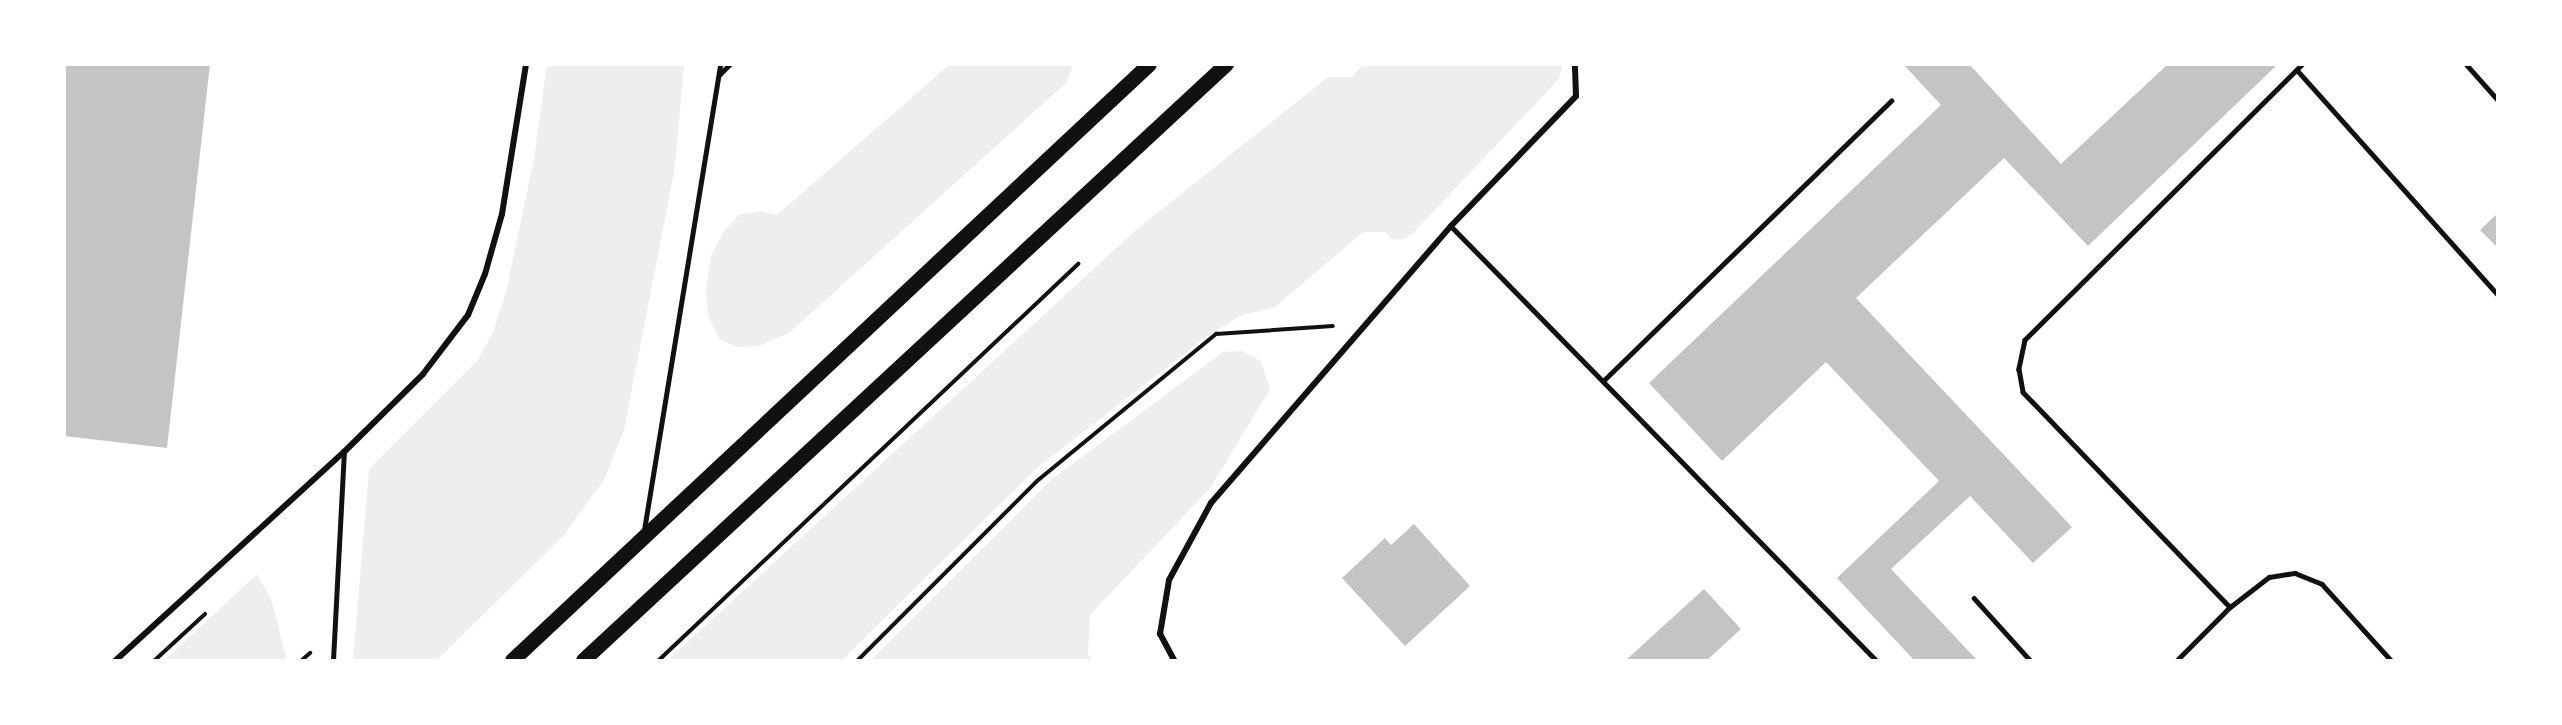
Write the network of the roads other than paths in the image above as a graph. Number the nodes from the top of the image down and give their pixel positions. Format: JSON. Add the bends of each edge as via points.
{"nodes":[{"id":1,"x":526,"y":64,"type":"edge"},
{"id":2,"x":720,"y":64,"type":"edge"},
{"id":3,"x":730,"y":64,"type":"edge"},
{"id":4,"x":1149,"y":64,"type":"edge"},
{"id":5,"x":1226,"y":64,"type":"edge"},
{"id":6,"x":1575,"y":64,"type":"edge"},
{"id":7,"x":2303,"y":64,"type":"edge"},
{"id":8,"x":2466,"y":64,"type":"edge"},
{"id":9,"x":2297,"y":70,"type":"junction"},
{"id":10,"x":718,"y":75,"type":"junction"},
{"id":11,"x":2498,"y":100,"type":"edge"},
{"id":12,"x":1891,"y":101,"type":"dead end"},
{"id":13,"x":1451,"y":226,"type":"junction"},
{"id":14,"x":2498,"y":295,"type":"edge"},
{"id":15,"x":1602,"y":381,"type":"junction"},
{"id":16,"x":344,"y":452,"type":"junction"},
{"id":17,"x":643,"y":536,"type":"junction"},
{"id":18,"x":1974,"y":598,"type":"dead end"},
{"id":19,"x":2230,"y":607,"type":"junction"},
{"id":20,"x":116,"y":660,"type":"edge"},
{"id":21,"x":333,"y":660,"type":"edge"},
{"id":22,"x":512,"y":660,"type":"edge"},
{"id":23,"x":583,"y":660,"type":"edge"},
{"id":24,"x":1174,"y":660,"type":"edge"},
{"id":25,"x":1876,"y":660,"type":"edge"},
{"id":26,"x":2030,"y":660,"type":"edge"},
{"id":27,"x":2177,"y":660,"type":"edge"},
{"id":28,"x":2391,"y":660,"type":"edge"}],
"edges":[{"from":1,"to":16,"type":"street","via":[[502,214],[486,274],[468,315],[423,374]]},
{"from":2,"to":10,"type":"lane"},
{"from":3,"to":10,"type":"lane"},
{"from":4,"to":17,"type":"main road"},
{"from":5,"to":23,"type":"main road"},
{"from":6,"to":13,"type":"street","via":[[1576,96]]},
{"from":7,"to":9,"type":"lane"},
{"from":8,"to":11,"type":"lane"},
{"from":9,"to":14,"type":"lane"},
{"from":9,"to":19,"type":"lane","via":[[2025,340],[2019,369],[2023,392]]},
{"from":10,"to":17,"type":"lane"},
{"from":12,"to":15,"type":"lane"},
{"from":13,"to":15,"type":"lane"},
{"from":13,"to":24,"type":"street","via":[[1211,503],[1169,580],[1160,634]]},
{"from":15,"to":25,"type":"lane"},
{"from":16,"to":20,"type":"street"},
{"from":16,"to":21,"type":"lane"},
{"from":17,"to":22,"type":"main road"},
{"from":18,"to":26,"type":"lane"},
{"from":19,"to":27,"type":"lane"},
{"from":19,"to":28,"type":"lane","via":[[2269,577],[2295,573],[2322,584]]}]}
